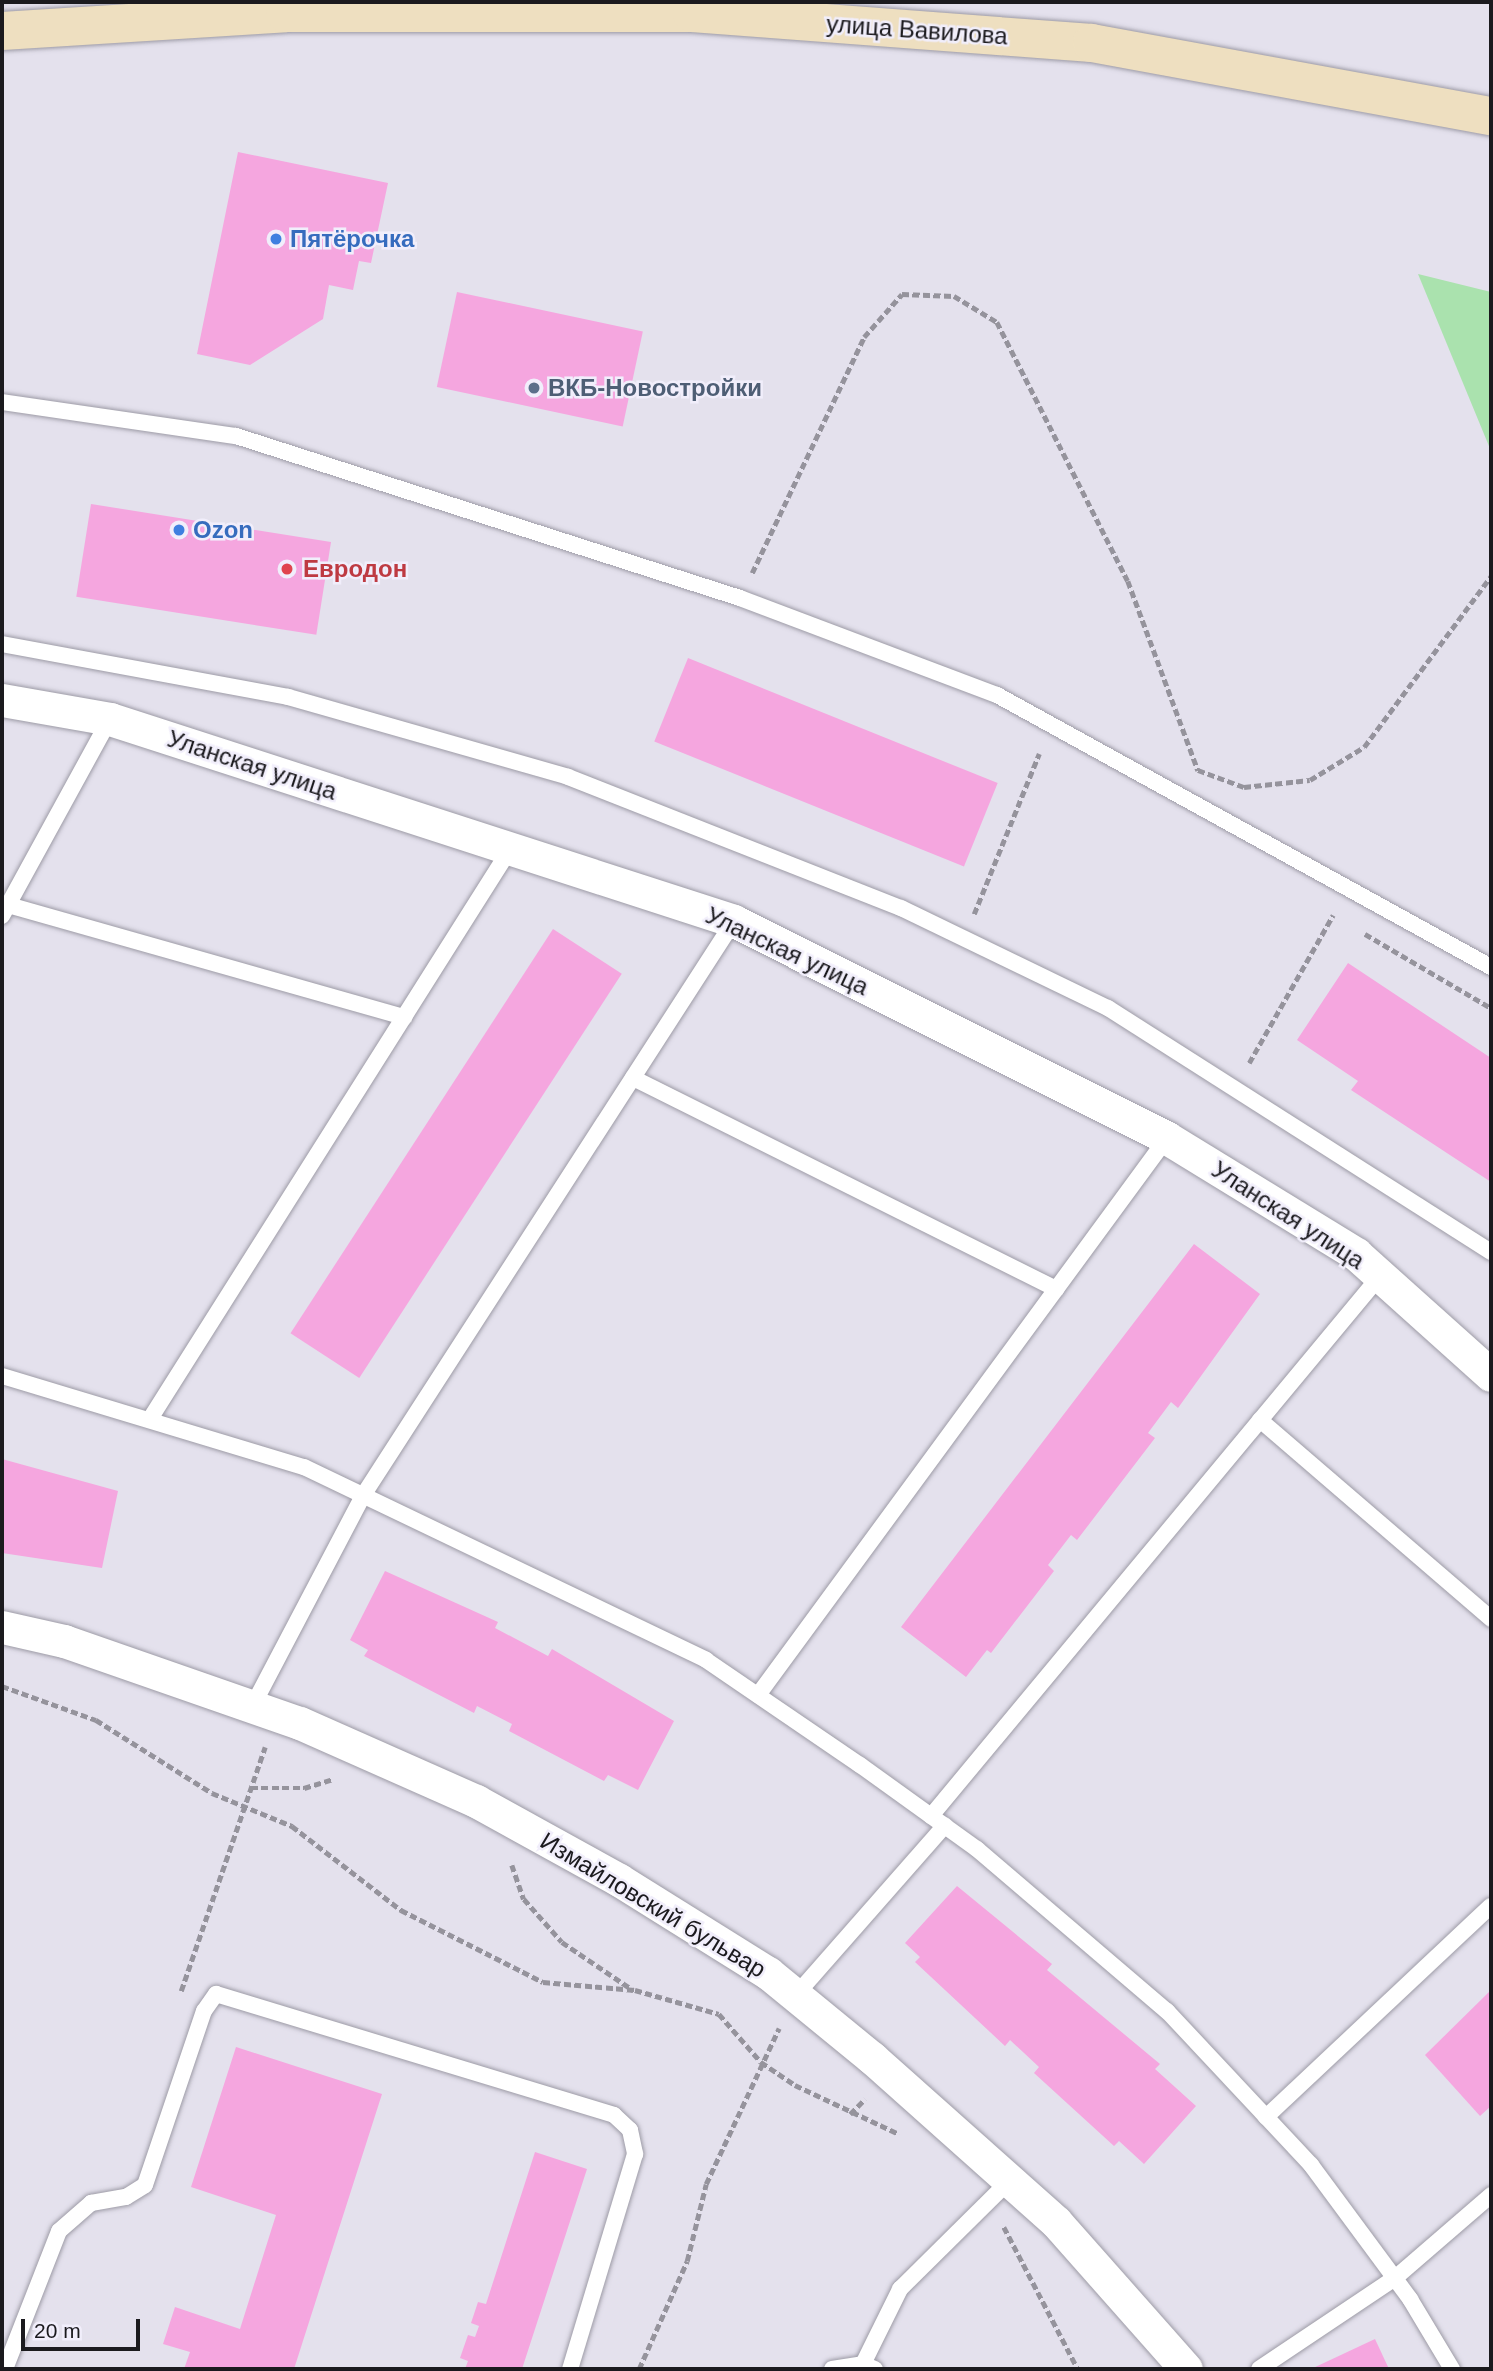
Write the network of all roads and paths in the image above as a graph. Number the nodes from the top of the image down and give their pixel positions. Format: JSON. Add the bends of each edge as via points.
{"nodes":[{"id":1,"x":2,"y":31,"type":"edge"},
{"id":2,"x":1491,"y":116,"type":"edge"},
{"id":3,"x":2,"y":402,"type":"edge"},
{"id":4,"x":1491,"y":576,"type":"edge"},
{"id":5,"x":740,"y":598,"type":"junction"},
{"id":6,"x":2,"y":644,"type":"edge"},
{"id":7,"x":2,"y":701,"type":"edge"},
{"id":8,"x":110,"y":719,"type":"junction"},
{"id":9,"x":1047,"y":759,"type":"dead end"},
{"id":10,"x":510,"y":849,"type":"junction"},
{"id":11,"x":1321,"y":908,"type":"dead end"},
{"id":12,"x":5,"y":911,"type":"edge"},
{"id":13,"x":1333,"y":915,"type":"junction"},
{"id":14,"x":734,"y":922,"type":"junction"},
{"id":15,"x":1344,"y":922,"type":"dead end"},
{"id":16,"x":1355,"y":928,"type":"dead end"},
{"id":17,"x":964,"y":938,"type":"junction"},
{"id":18,"x":1491,"y":967,"type":"edge"},
{"id":19,"x":1491,"y":1008,"type":"edge"},
{"id":20,"x":404,"y":1017,"type":"junction"},
{"id":21,"x":633,"y":1078,"type":"junction"},
{"id":22,"x":1233,"y":1088,"type":"junction"},
{"id":23,"x":1167,"y":1138,"type":"junction"},
{"id":24,"x":1491,"y":1252,"type":"edge"},
{"id":25,"x":1380,"y":1276,"type":"junction"},
{"id":26,"x":1056,"y":1289,"type":"junction"},
{"id":27,"x":1491,"y":1375,"type":"edge"},
{"id":28,"x":2,"y":1376,"type":"edge"},
{"id":29,"x":150,"y":1419,"type":"junction"},
{"id":30,"x":1260,"y":1420,"type":"junction"},
{"id":31,"x":364,"y":1494,"type":"junction"},
{"id":32,"x":1491,"y":1619,"type":"edge"},
{"id":33,"x":2,"y":1627,"type":"edge"},
{"id":34,"x":2,"y":1686,"type":"edge"},
{"id":35,"x":758,"y":1695,"type":"junction"},
{"id":36,"x":263,"y":1713,"type":"junction"},
{"id":37,"x":374,"y":1756,"type":"junction"},
{"id":38,"x":251,"y":1788,"type":"junction"},
{"id":39,"x":246,"y":1807,"type":"junction"},
{"id":40,"x":498,"y":1813,"type":"junction"},
{"id":41,"x":938,"y":1821,"type":"junction"},
{"id":42,"x":1491,"y":1906,"type":"edge"},
{"id":43,"x":635,"y":1990,"type":"junction"},
{"id":44,"x":796,"y":1996,"type":"junction"},
{"id":45,"x":177,"y":2004,"type":"dead end"},
{"id":46,"x":761,"y":2062,"type":"junction"},
{"id":47,"x":1266,"y":2117,"type":"junction"},
{"id":48,"x":909,"y":2138,"type":"dead end"},
{"id":49,"x":999,"y":2191,"type":"junction"},
{"id":50,"x":1491,"y":2195,"type":"edge"},
{"id":51,"x":1395,"y":2277,"type":"junction"},
{"id":52,"x":869,"y":2367,"type":"edge"},
{"id":53,"x":5,"y":2369,"type":"edge"},
{"id":54,"x":570,"y":2369,"type":"edge"},
{"id":55,"x":639,"y":2369,"type":"edge"},
{"id":56,"x":832,"y":2369,"type":"edge"},
{"id":57,"x":1078,"y":2369,"type":"edge"},
{"id":58,"x":1186,"y":2369,"type":"edge"},
{"id":59,"x":1259,"y":2369,"type":"edge"},
{"id":60,"x":1452,"y":2369,"type":"edge"}],
"edges":[{"from":1,"to":2,"type":"street","name":"улица Вавилова","via":[[285,13],[692,13],[1092,43]]},
{"from":3,"to":5,"type":"lane","via":[[236,436]]},
{"from":4,"to":5,"type":"path","via":[[1364,747],[1310,780],[1244,787],[1198,770],[1128,581],[998,322],[954,296],[902,295],[864,337]]},
{"from":5,"to":18,"type":"lane","via":[[997,695]]},
{"from":6,"to":17,"type":"lane","via":[[288,697],[568,777]]},
{"from":7,"to":8,"type":"street","name":"Уланская улица"},
{"from":8,"to":10,"type":"street","name":"Уланская улица"},
{"from":8,"to":12,"type":"lane"},
{"from":9,"to":17,"type":"path","via":[[1035,752]]},
{"from":10,"to":14,"type":"street","name":"Уланская улица"},
{"from":10,"to":20,"type":"lane"},
{"from":11,"to":13,"type":"path"},
{"from":12,"to":20,"type":"lane"},
{"from":13,"to":15,"type":"path"},
{"from":13,"to":22,"type":"path"},
{"from":14,"to":21,"type":"lane"},
{"from":14,"to":23,"type":"street","name":"Уланская улица"},
{"from":16,"to":19,"type":"path"},
{"from":17,"to":22,"type":"lane","via":[[1108,1008]]},
{"from":20,"to":29,"type":"lane"},
{"from":21,"to":26,"type":"lane"},
{"from":21,"to":31,"type":"lane"},
{"from":22,"to":24,"type":"lane"},
{"from":23,"to":25,"type":"street","name":"Уланская улица"},
{"from":23,"to":26,"type":"lane"},
{"from":25,"to":27,"type":"street","name":"Уланская улица"},
{"from":25,"to":30,"type":"lane"},
{"from":26,"to":35,"type":"lane"},
{"from":28,"to":29,"type":"lane"},
{"from":29,"to":31,"type":"lane","via":[[304,1467]]},
{"from":30,"to":32,"type":"lane"},
{"from":30,"to":41,"type":"lane"},
{"from":31,"to":35,"type":"lane","via":[[706,1660]]},
{"from":31,"to":36,"type":"lane"},
{"from":33,"to":36,"type":"street","name":"Измайловский бульвар","via":[[64,1641]]},
{"from":34,"to":39,"type":"path","via":[[96,1720]]},
{"from":35,"to":41,"type":"lane"},
{"from":36,"to":37,"type":"street","name":"Измайловский бульвар"},
{"from":36,"to":38,"type":"path"},
{"from":37,"to":38,"type":"path","via":[[304,1788]]},
{"from":37,"to":40,"type":"street","name":"Измайловский бульвар"},
{"from":38,"to":39,"type":"path"},
{"from":39,"to":43,"type":"path","via":[[292,1826],[401,1910],[543,1982]]},
{"from":39,"to":45,"type":"path"},
{"from":40,"to":43,"type":"path","via":[[524,1899],[593,1969]]},
{"from":40,"to":44,"type":"street","name":"Измайловский бульвар","via":[[619,1880]]},
{"from":41,"to":44,"type":"lane"},
{"from":41,"to":47,"type":"lane","via":[[1167,2011]]},
{"from":42,"to":47,"type":"lane"},
{"from":43,"to":46,"type":"path","via":[[719,2014]]},
{"from":44,"to":46,"type":"path"},
{"from":44,"to":49,"type":"street","name":"Измайловский бульвар"},
{"from":46,"to":48,"type":"path","via":[[850,2113]]},
{"from":46,"to":55,"type":"path","via":[[706,2184],[687,2261]]},
{"from":47,"to":51,"type":"lane"},
{"from":49,"to":52,"type":"lane","via":[[900,2289]]},
{"from":49,"to":57,"type":"path"},
{"from":49,"to":58,"type":"street","name":"Измайловский бульвар","via":[[1056,2222]]},
{"from":50,"to":51,"type":"lane"},
{"from":51,"to":59,"type":"lane"},
{"from":51,"to":60,"type":"lane"},
{"from":52,"to":56,"type":"lane"},
{"from":53,"to":54,"type":"lane","via":[[59,2231],[91,2203],[126,2197],[145,2185],[204,2011],[216,1994],[614,2115],[630,2130],[635,2154]]}]}
